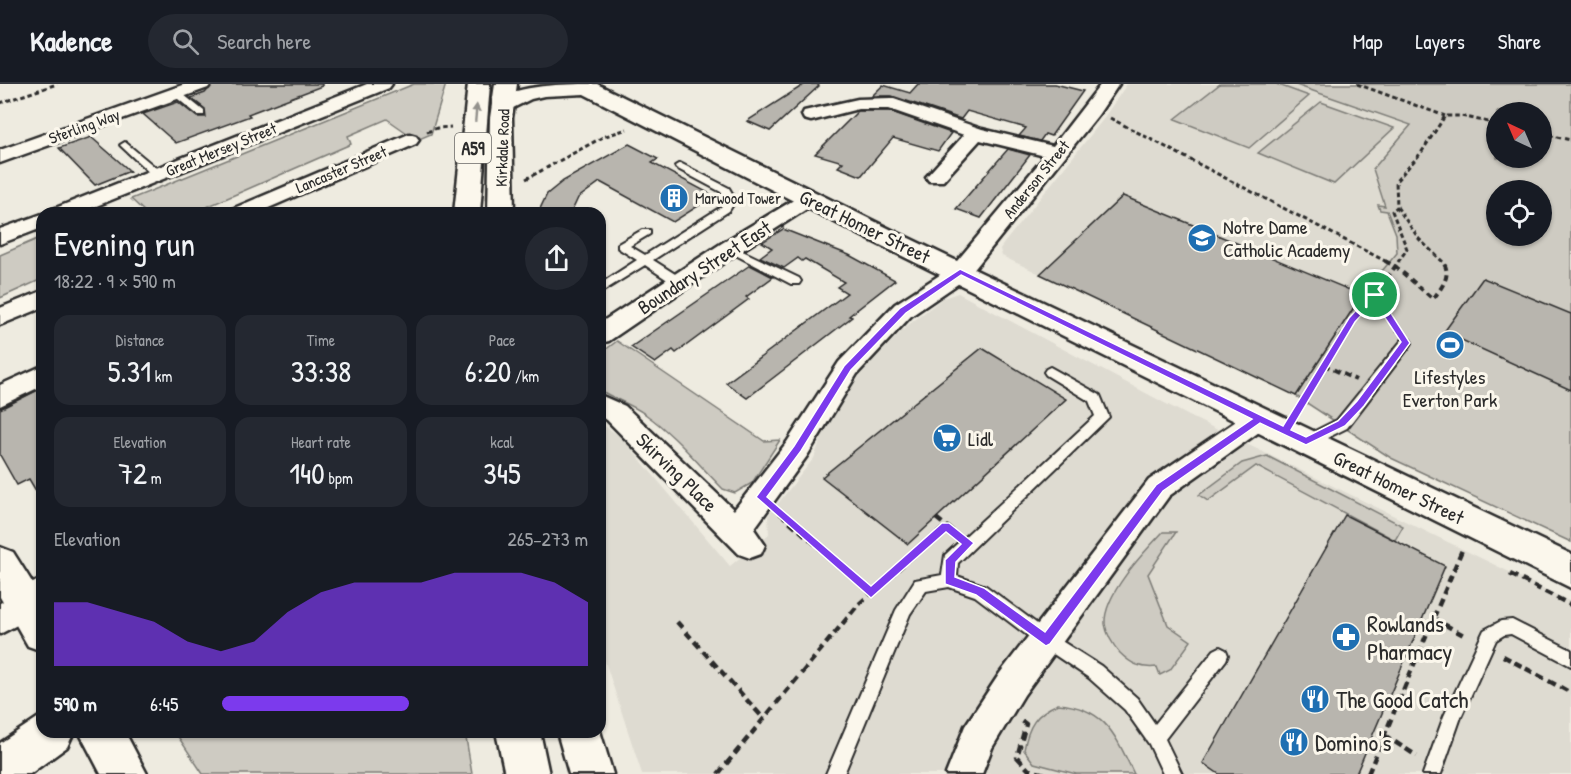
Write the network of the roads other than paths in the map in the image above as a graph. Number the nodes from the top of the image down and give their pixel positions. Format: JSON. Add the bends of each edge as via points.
{"nodes":[{"id":1,"x":202,"y":84,"type":"edge"},
{"id":2,"x":382,"y":84,"type":"edge"},
{"id":3,"x":479,"y":84,"type":"edge"},
{"id":4,"x":1110,"y":84,"type":"edge"},
{"id":5,"x":584,"y":86,"type":"edge"},
{"id":6,"x":176,"y":93,"type":"junction"},
{"id":7,"x":505,"y":94,"type":"edge"},
{"id":8,"x":201,"y":113,"type":"dead end"},
{"id":9,"x":811,"y":115,"type":"dead end"},
{"id":10,"x":976,"y":133,"type":"junction"},
{"id":11,"x":409,"y":140,"type":"road end"},
{"id":12,"x":125,"y":145,"type":"dead end"},
{"id":13,"x":1057,"y":153,"type":"junction"},
{"id":14,"x":0,"y":157,"type":"edge"},
{"id":15,"x":680,"y":166,"type":"dead end"},
{"id":16,"x":157,"y":174,"type":"junction"},
{"id":17,"x":936,"y":177,"type":"dead end"},
{"id":18,"x":97,"y":198,"type":"junction"},
{"id":19,"x":808,"y":199,"type":"junction"},
{"id":20,"x":501,"y":204,"type":"edge"},
{"id":21,"x":75,"y":207,"type":"edge"},
{"id":22,"x":106,"y":207,"type":"edge"},
{"id":23,"x":253,"y":207,"type":"edge"},
{"id":24,"x":468,"y":207,"type":"edge"},
{"id":25,"x":36,"y":222,"type":"edge"},
{"id":26,"x":646,"y":232,"type":"dead end"},
{"id":27,"x":0,"y":237,"type":"edge"},
{"id":28,"x":730,"y":248,"type":"junction"},
{"id":29,"x":646,"y":261,"type":"junction"},
{"id":30,"x":960,"y":272,"type":"junction"},
{"id":31,"x":795,"y":281,"type":"dead end"},
{"id":32,"x":679,"y":282,"type":"junction"},
{"id":33,"x":606,"y":285,"type":"edge"},
{"id":34,"x":36,"y":301,"type":"edge"},
{"id":35,"x":0,"y":317,"type":"edge"},
{"id":36,"x":606,"y":332,"type":"edge"},
{"id":37,"x":1406,"y":343,"type":"road end"},
{"id":38,"x":1050,"y":372,"type":"dead end"},
{"id":39,"x":36,"y":378,"type":"edge"},
{"id":40,"x":0,"y":396,"type":"edge"},
{"id":41,"x":606,"y":408,"type":"edge"},
{"id":42,"x":1284,"y":430,"type":"junction"},
{"id":43,"x":743,"y":537,"type":"joint"},
{"id":44,"x":0,"y":563,"type":"edge"},
{"id":45,"x":1571,"y":572,"type":"edge"},
{"id":46,"x":949,"y":580,"type":"junction"},
{"id":47,"x":26,"y":608,"type":"edge"},
{"id":48,"x":1046,"y":640,"type":"junction"},
{"id":49,"x":1220,"y":655,"type":"dead end"},
{"id":50,"x":1571,"y":658,"type":"edge"},
{"id":51,"x":44,"y":738,"type":"edge"},
{"id":52,"x":104,"y":738,"type":"edge"},
{"id":53,"x":519,"y":738,"type":"edge"},
{"id":54,"x":581,"y":738,"type":"edge"},
{"id":55,"x":1155,"y":738,"type":"junction"},
{"id":56,"x":0,"y":769,"type":"edge"},
{"id":57,"x":125,"y":774,"type":"edge"},
{"id":58,"x":527,"y":774,"type":"edge"},
{"id":59,"x":591,"y":774,"type":"edge"},
{"id":60,"x":835,"y":774,"type":"edge"},
{"id":61,"x":964,"y":774,"type":"edge"},
{"id":62,"x":1173,"y":774,"type":"edge"},
{"id":63,"x":1432,"y":774,"type":"edge"}],
"edges":[{"from":1,"to":6,"type":"street","name":"Sterling Way"},
{"from":2,"to":16,"type":"street","name":"Great Mersey Street"},
{"from":24,"to":3,"type":"main road","name":"Kirkdale Road","number":"A59","one_way":true},
{"from":4,"to":13,"type":"street","name":"Anderson Street"},
{"from":5,"to":7,"type":"main road"},
{"from":5,"to":19,"type":"main road","name":"Great Homer Street"},
{"from":6,"to":8,"type":"lane"},
{"from":6,"to":14,"type":"street","name":"Sterling Way"},
{"from":7,"to":20,"type":"main road","name":"Kirkdale Road","number":"A59"},
{"from":9,"to":10,"type":"street","via":[[858,104],[891,103]]},
{"from":10,"to":13,"type":"street"},
{"from":10,"to":17,"type":"street"},
{"from":11,"to":23,"type":"street","name":"Lancaster Street"},
{"from":12,"to":16,"type":"lane"},
{"from":13,"to":30,"type":"street","name":"Anderson Street"},
{"from":15,"to":29,"type":"lane","via":[[725,190],[731,200],[725,209]]},
{"from":16,"to":18,"type":"street","name":"Great Mersey Street"},
{"from":18,"to":21,"type":"street","name":"Great Mersey Street"},
{"from":18,"to":22,"type":"street"},
{"from":19,"to":28,"type":"street","name":"Boundary Street East"},
{"from":19,"to":30,"type":"main road","name":"Great Homer Street"},
{"from":25,"to":27,"type":"street"},
{"from":26,"to":29,"type":"lane","via":[[622,246]]},
{"from":28,"to":31,"type":"lane"},
{"from":28,"to":32,"type":"street","name":"Boundary Street East"},
{"from":29,"to":32,"type":"lane"},
{"from":29,"to":33,"type":"lane"},
{"from":30,"to":42,"type":"main road","name":"Great Homer Street"},
{"from":30,"to":43,"type":"street","name":"Anderson Street","via":[[903,310],[848,368],[761,497]]},
{"from":32,"to":36,"type":"street","name":"Boundary Street East"},
{"from":34,"to":35,"type":"street"},
{"from":37,"to":42,"type":"lane","via":[[1342,424]]},
{"from":38,"to":46,"type":"lane","via":[[1095,398],[1102,417],[951,560]]},
{"from":39,"to":40,"type":"street"},
{"from":41,"to":43,"type":"street","name":"Skirving Place","via":[[616,413]]},
{"from":42,"to":45,"type":"main road","name":"Great Homer Street"},
{"from":42,"to":48,"type":"street","via":[[1160,488]]},
{"from":44,"to":47,"type":"main road"},
{"from":46,"to":48,"type":"lane","via":[[980,591]]},
{"from":46,"to":60,"type":"lane","via":[[921,585],[904,610]]},
{"from":48,"to":55,"type":"lane","via":[[1095,672],[1131,704]]},
{"from":48,"to":61,"type":"street","via":[[978,738]]},
{"from":49,"to":55,"type":"lane"},
{"from":50,"to":63,"type":"lane","via":[[1512,627],[1490,635]]},
{"from":51,"to":56,"type":"main road"},
{"from":52,"to":57,"type":"main road"},
{"from":53,"to":58,"type":"main road"},
{"from":54,"to":59,"type":"main road"},
{"from":55,"to":62,"type":"lane"}]}
